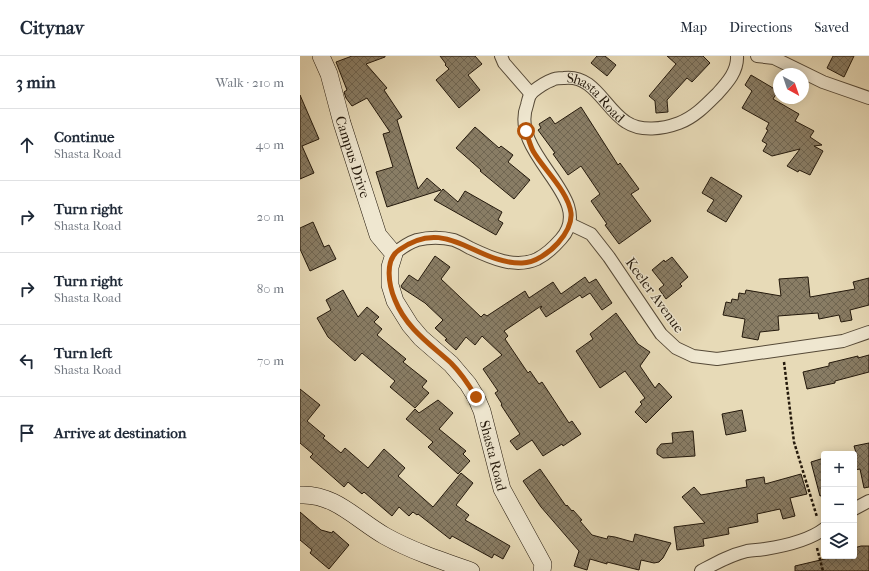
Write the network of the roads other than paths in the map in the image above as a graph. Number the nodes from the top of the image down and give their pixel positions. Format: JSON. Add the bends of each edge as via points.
{"nodes":[{"id":1,"x":321,"y":56,"type":"edge"},
{"id":2,"x":501,"y":56,"type":"edge"},
{"id":3,"x":737,"y":56,"type":"edge"},
{"id":4,"x":757,"y":56,"type":"edge"},
{"id":5,"x":531,"y":94,"type":"junction"},
{"id":6,"x":869,"y":98,"type":"edge"},
{"id":7,"x":570,"y":224,"type":"junction"},
{"id":8,"x":394,"y":254,"type":"junction"},
{"id":9,"x":869,"y":332,"type":"edge"},
{"id":10,"x":300,"y":495,"type":"edge"},
{"id":11,"x":869,"y":501,"type":"edge"},
{"id":12,"x":857,"y":507,"type":"edge"},
{"id":13,"x":820,"y":532,"type":"edge"},
{"id":14,"x":471,"y":571,"type":"edge"},
{"id":15,"x":542,"y":571,"type":"edge"},
{"id":16,"x":701,"y":571,"type":"edge"}],
"edges":[{"from":1,"to":8,"type":"street","name":"Campus Drive","via":[[329,74],[378,235]]},
{"from":2,"to":5,"type":"street"},
{"from":3,"to":5,"type":"street","name":"Shasta Road","via":[[734,71],[726,84],[706,105],[680,123],[655,128],[641,128],[627,123],[612,112],[602,97],[581,80],[568,77],[552,79]]},
{"from":4,"to":6,"type":"street","via":[[774,58],[823,82]]},
{"from":5,"to":7,"type":"street","via":[[524,112],[526,131],[533,150],[565,197],[571,213]]},
{"from":7,"to":8,"type":"street","via":[[564,236],[553,248],[538,259],[524,263],[492,258],[454,240],[432,237],[407,244]]},
{"from":7,"to":9,"type":"street","name":"Keeler Avenue","via":[[591,234],[661,334],[676,348],[693,356],[717,359],[843,341]]},
{"from":8,"to":15,"type":"street","name":"Shasta Road","via":[[390,267],[390,285],[395,302],[414,330],[451,364],[476,397],[502,489],[543,564]]},
{"from":10,"to":14,"type":"street","via":[[326,499],[346,509],[385,536]]},
{"from":11,"to":12,"type":"street"},
{"from":13,"to":16,"type":"street","via":[[725,558]]}]}
